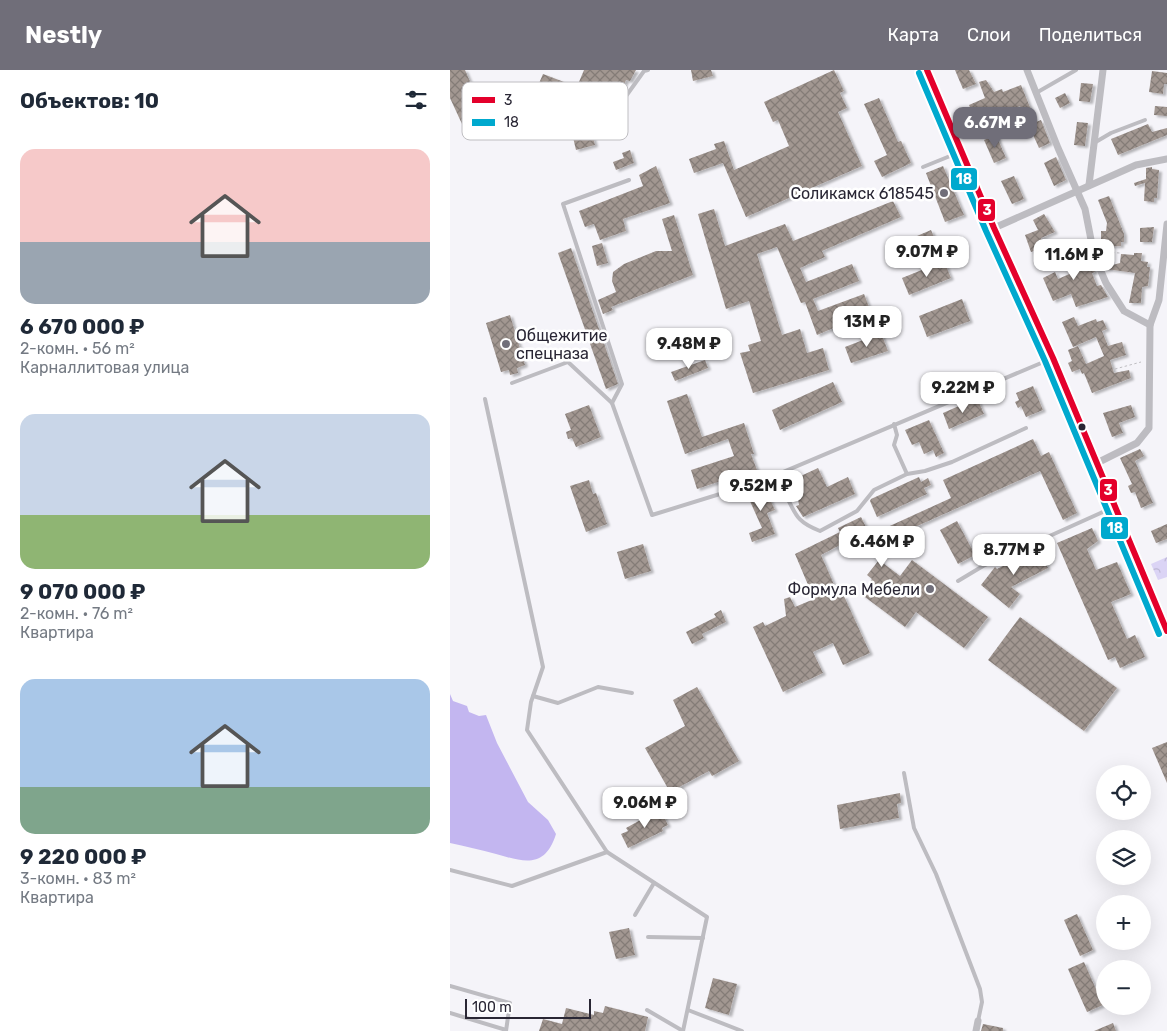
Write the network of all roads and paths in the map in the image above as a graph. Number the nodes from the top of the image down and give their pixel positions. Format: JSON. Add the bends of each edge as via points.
{"nodes":[{"id":1,"x":648,"y":70,"type":"edge"},
{"id":2,"x":927,"y":70,"type":"edge"},
{"id":3,"x":1027,"y":70,"type":"edge"},
{"id":4,"x":1076,"y":70,"type":"edge"},
{"id":5,"x":1103,"y":70,"type":"edge"},
{"id":6,"x":628,"y":93,"type":"edge"},
{"id":7,"x":1036,"y":94,"type":"junction"},
{"id":8,"x":1144,"y":120,"type":"dead end"},
{"id":9,"x":1094,"y":143,"type":"junction"},
{"id":10,"x":960,"y":152,"type":"junction"},
{"id":11,"x":1167,"y":158,"type":"edge"},
{"id":12,"x":923,"y":167,"type":"dead end"},
{"id":13,"x":629,"y":180,"type":"dead end"},
{"id":14,"x":1089,"y":185,"type":"junction"},
{"id":15,"x":1076,"y":191,"type":"junction"},
{"id":16,"x":1167,"y":224,"type":"edge"},
{"id":17,"x":994,"y":228,"type":"junction"},
{"id":18,"x":1094,"y":251,"type":"junction"},
{"id":19,"x":1120,"y":253,"type":"dead end"},
{"id":20,"x":1150,"y":325,"type":"junction"},
{"id":21,"x":1053,"y":358,"type":"junction"},
{"id":22,"x":1150,"y":362,"type":"junction"},
{"id":23,"x":1115,"y":369,"type":"dead end"},
{"id":24,"x":512,"y":383,"type":"dead end"},
{"id":25,"x":485,"y":399,"type":"dead end"},
{"id":26,"x":612,"y":403,"type":"junction"},
{"id":27,"x":894,"y":424,"type":"junction"},
{"id":28,"x":1026,"y":428,"type":"dead end"},
{"id":29,"x":1096,"y":464,"type":"junction"},
{"id":30,"x":907,"y":474,"type":"junction"},
{"id":31,"x":783,"y":490,"type":"dead end"},
{"id":32,"x":1114,"y":507,"type":"junction"},
{"id":33,"x":958,"y":581,"type":"dead end"},
{"id":34,"x":1167,"y":631,"type":"edge"},
{"id":35,"x":632,"y":694,"type":"dead end"},
{"id":36,"x":533,"y":696,"type":"junction"},
{"id":37,"x":904,"y":773,"type":"dead end"},
{"id":38,"x":607,"y":852,"type":"junction"},
{"id":39,"x":450,"y":870,"type":"edge"},
{"id":40,"x":654,"y":883,"type":"junction"},
{"id":41,"x":635,"y":915,"type":"dead end"},
{"id":42,"x":648,"y":937,"type":"dead end"},
{"id":43,"x":703,"y":938,"type":"junction"},
{"id":44,"x":450,"y":986,"type":"edge"},
{"id":45,"x":647,"y":1010,"type":"dead end"},
{"id":46,"x":688,"y":1010,"type":"junction"},
{"id":47,"x":450,"y":1013,"type":"edge"},
{"id":48,"x":978,"y":1021,"type":"joint"},
{"id":49,"x":506,"y":1030,"type":"edge"},
{"id":50,"x":683,"y":1031,"type":"edge"},
{"id":51,"x":742,"y":1031,"type":"edge"},
{"id":52,"x":976,"y":1031,"type":"edge"}],
"edges":[{"from":1,"to":6,"type":"lane"},
{"from":2,"to":10,"type":"street"},
{"from":3,"to":7,"type":"street"},
{"from":4,"to":7,"type":"lane"},
{"from":5,"to":9,"type":"street"},
{"from":7,"to":15,"type":"street"},
{"from":8,"to":9,"type":"lane","via":[[1111,132]]},
{"from":9,"to":14,"type":"street"},
{"from":10,"to":12,"type":"lane"},
{"from":10,"to":17,"type":"street"},
{"from":11,"to":14,"type":"street","via":[[1136,165]]},
{"from":13,"to":26,"type":"lane","via":[[563,204],[622,384]]},
{"from":14,"to":15,"type":"street"},
{"from":15,"to":17,"type":"street"},
{"from":15,"to":18,"type":"street","via":[[1085,209]]},
{"from":16,"to":20,"type":"street","via":[[1159,300]]},
{"from":17,"to":21,"type":"street"},
{"from":18,"to":19,"type":"path"},
{"from":18,"to":20,"type":"street","via":[[1106,283],[1124,311]]},
{"from":20,"to":22,"type":"street"},
{"from":21,"to":27,"type":"lane"},
{"from":21,"to":29,"type":"street"},
{"from":22,"to":23,"type":"path"},
{"from":22,"to":29,"type":"street","via":[[1149,428],[1137,443]]},
{"from":24,"to":26,"type":"lane","via":[[568,362]]},
{"from":25,"to":36,"type":"lane","via":[[542,667]]},
{"from":26,"to":27,"type":"lane","via":[[652,515],[762,481]]},
{"from":27,"to":30,"type":"lane","via":[[897,435],[894,445]]},
{"from":28,"to":30,"type":"lane","via":[[952,462]]},
{"from":29,"to":32,"type":"street"},
{"from":30,"to":31,"type":"lane","via":[[874,490],[857,511],[820,531],[797,518]]},
{"from":32,"to":33,"type":"lane","via":[[983,566]]},
{"from":32,"to":34,"type":"street"},
{"from":35,"to":36,"type":"lane","via":[[598,687],[558,703]]},
{"from":36,"to":38,"type":"lane","via":[[528,730]]},
{"from":37,"to":48,"type":"lane","via":[[914,828],[936,874],[980,989],[982,1002]]},
{"from":38,"to":39,"type":"lane","via":[[512,886]]},
{"from":38,"to":40,"type":"lane"},
{"from":40,"to":41,"type":"lane"},
{"from":40,"to":43,"type":"lane","via":[[708,917]]},
{"from":42,"to":43,"type":"lane"},
{"from":43,"to":46,"type":"lane"},
{"from":44,"to":49,"type":"lane","via":[[510,1003]]},
{"from":45,"to":50,"type":"lane"},
{"from":46,"to":50,"type":"lane"},
{"from":46,"to":51,"type":"lane"},
{"from":47,"to":49,"type":"lane"},
{"from":48,"to":52,"type":"street"}]}
